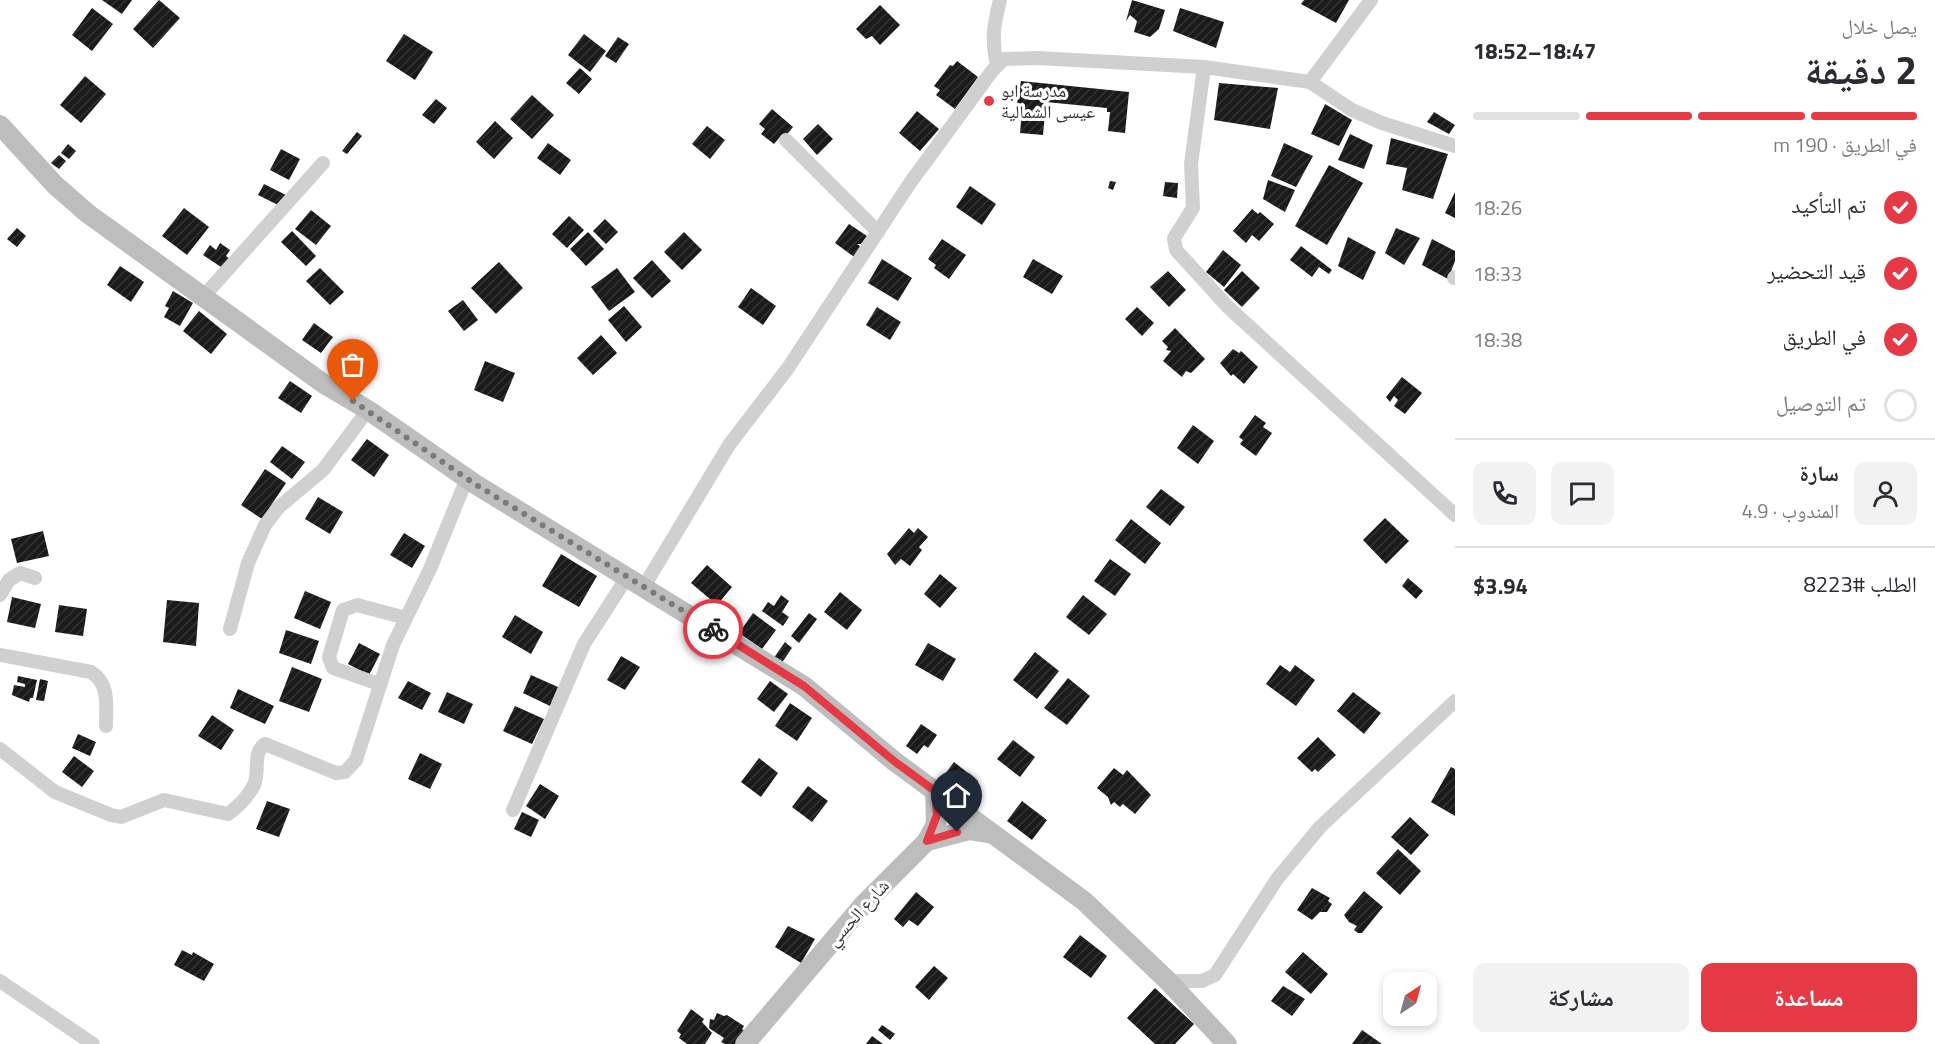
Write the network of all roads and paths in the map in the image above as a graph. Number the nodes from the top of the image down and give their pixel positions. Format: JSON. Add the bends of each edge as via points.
{"nodes":[{"id":1,"x":1000,"y":0,"type":"edge"},
{"id":2,"x":1371,"y":0,"type":"edge"},
{"id":3,"x":997,"y":64,"type":"junction"},
{"id":4,"x":1204,"y":68,"type":"junction"},
{"id":5,"x":1310,"y":82,"type":"junction"},
{"id":6,"x":0,"y":125,"type":"edge"},
{"id":7,"x":786,"y":140,"type":"dead end"},
{"id":8,"x":1455,"y":146,"type":"edge"},
{"id":9,"x":323,"y":163,"type":"dead end"},
{"id":10,"x":878,"y":232,"type":"junction"},
{"id":11,"x":203,"y":297,"type":"junction"},
{"id":12,"x":368,"y":410,"type":"junction"},
{"id":13,"x":467,"y":478,"type":"junction"},
{"id":14,"x":1455,"y":515,"type":"edge"},
{"id":15,"x":35,"y":578,"type":"dead end"},
{"id":16,"x":635,"y":583,"type":"junction"},
{"id":17,"x":0,"y":595,"type":"edge"},
{"id":18,"x":406,"y":618,"type":"junction"},
{"id":19,"x":230,"y":629,"type":"dead end"},
{"id":20,"x":0,"y":655,"type":"edge"},
{"id":21,"x":380,"y":684,"type":"junction"},
{"id":22,"x":1455,"y":701,"type":"edge"},
{"id":23,"x":106,"y":726,"type":"dead end"},
{"id":24,"x":0,"y":749,"type":"edge"},
{"id":25,"x":935,"y":791,"type":"junction"},
{"id":26,"x":513,"y":810,"type":"dead end"},
{"id":27,"x":998,"y":836,"type":"junction"},
{"id":28,"x":927,"y":841,"type":"junction"},
{"id":29,"x":0,"y":981,"type":"edge"},
{"id":30,"x":1168,"y":981,"type":"junction"},
{"id":31,"x":93,"y":1044,"type":"edge"},
{"id":32,"x":746,"y":1044,"type":"edge"},
{"id":33,"x":1227,"y":1044,"type":"edge"}],
"edges":[{"from":1,"to":3,"type":"street","via":[[992,43]]},
{"from":2,"to":5,"type":"street"},
{"from":3,"to":4,"type":"street","via":[[1017,57]]},
{"from":3,"to":10,"type":"street"},
{"from":4,"to":5,"type":"street"},
{"from":4,"to":14,"type":"street","via":[[1191,164],[1193,208],[1174,238],[1176,250],[1228,307]]},
{"from":5,"to":8,"type":"street","via":[[1352,110]]},
{"from":6,"to":11,"type":"street","via":[[24,155],[87,213]]},
{"from":7,"to":10,"type":"street"},
{"from":9,"to":11,"type":"street"},
{"from":10,"to":16,"type":"street","via":[[788,368],[729,445]]},
{"from":11,"to":12,"type":"street","via":[[324,384]]},
{"from":12,"to":13,"type":"street"},
{"from":12,"to":19,"type":"street","via":[[323,470],[279,507],[265,525],[248,563]]},
{"from":13,"to":16,"type":"street"},
{"from":13,"to":18,"type":"street"},
{"from":15,"to":17,"type":"street","via":[[20,573],[9,580]]},
{"from":16,"to":25,"type":"street","via":[[804,686]]},
{"from":16,"to":26,"type":"street","via":[[584,644]]},
{"from":18,"to":21,"type":"street"},
{"from":18,"to":21,"type":"street","via":[[357,605],[344,610],[328,657],[333,669]]},
{"from":20,"to":23,"type":"street","via":[[91,672],[101,678],[105,685]]},
{"from":21,"to":24,"type":"street","via":[[367,733],[356,760],[345,772],[320,767],[265,744],[257,757],[255,783],[240,805],[228,814],[164,800],[121,817],[111,815],[55,792]]},
{"from":22,"to":30,"type":"street","via":[[1320,827],[1277,879],[1215,975],[1202,981]]},
{"from":25,"to":27,"type":"street"},
{"from":25,"to":28,"type":"street","via":[[937,815]]},
{"from":27,"to":28,"type":"street","via":[[969,830]]},
{"from":27,"to":30,"type":"street","via":[[1084,900]]},
{"from":28,"to":32,"type":"street","name":"شارع الحسي","via":[[864,904]]},
{"from":29,"to":31,"type":"street"},
{"from":30,"to":33,"type":"street"}]}
